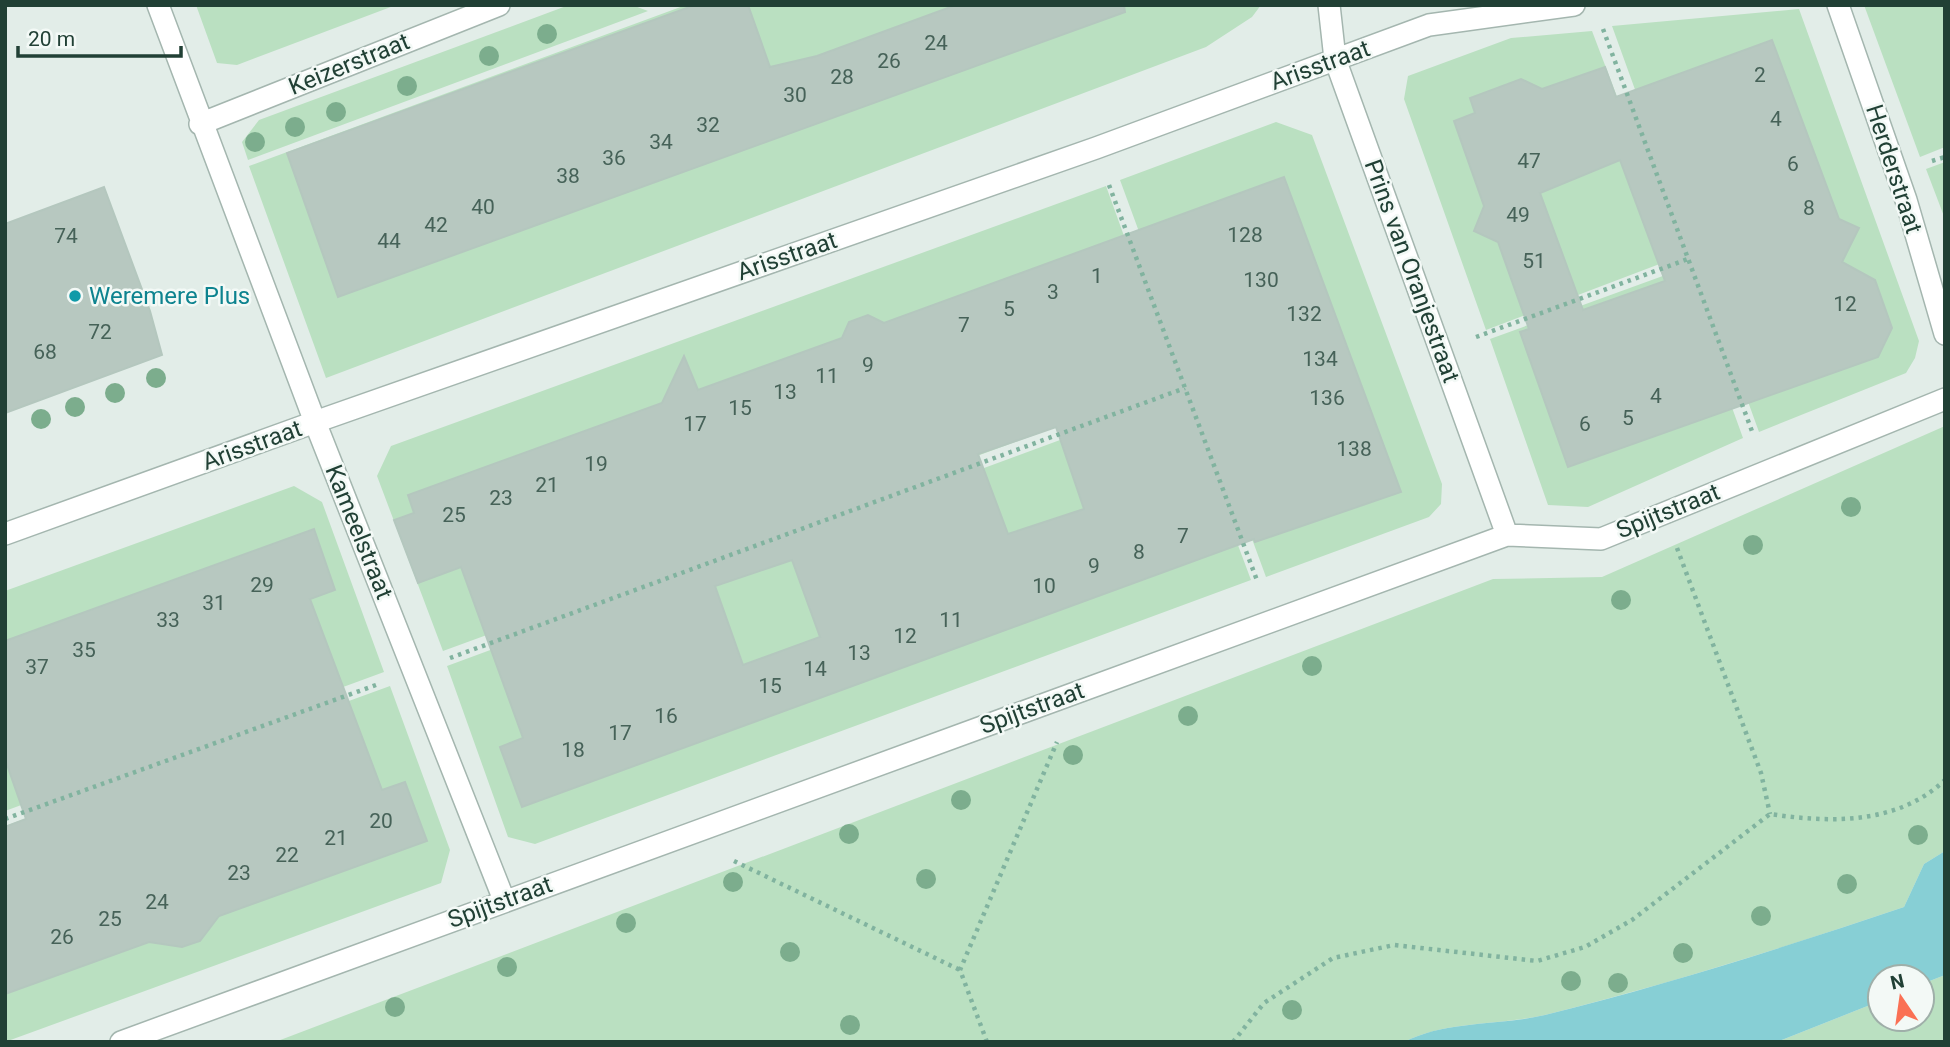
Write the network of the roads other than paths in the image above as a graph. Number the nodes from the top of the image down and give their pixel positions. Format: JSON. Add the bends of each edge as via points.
{"nodes":[{"id":1,"x":158,"y":5,"type":"edge"},
{"id":2,"x":499,"y":5,"type":"edge"},
{"id":3,"x":1329,"y":5,"type":"edge"},
{"id":4,"x":1574,"y":5,"type":"edge"},
{"id":5,"x":1838,"y":5,"type":"edge"},
{"id":6,"x":1335,"y":60,"type":"junction"},
{"id":7,"x":200,"y":124,"type":"junction"},
{"id":8,"x":1945,"y":334,"type":"edge"},
{"id":9,"x":1945,"y":399,"type":"edge"},
{"id":10,"x":315,"y":422,"type":"junction"},
{"id":11,"x":5,"y":534,"type":"edge"},
{"id":12,"x":1507,"y":535,"type":"junction"},
{"id":13,"x":504,"y":900,"type":"junction"},
{"id":14,"x":121,"y":1042,"type":"edge"}],
"edges":[{"from":1,"to":7,"type":"street","name":"Kameelstraat"},
{"from":2,"to":7,"type":"street","name":"Keizerstraat"},
{"from":3,"to":6,"type":"street","name":"Prins van Oranjestraat"},
{"from":4,"to":6,"type":"street","name":"Arisstraat","via":[[1429,25]]},
{"from":5,"to":8,"type":"street","name":"Herderstraat","via":[[1906,200]]},
{"from":6,"to":10,"type":"street","name":"Arisstraat"},
{"from":6,"to":12,"type":"street","name":"Prins van Oranjestraat"},
{"from":7,"to":10,"type":"street","name":"Kameelstraat"},
{"from":9,"to":12,"type":"street","name":"Spijtstraat","via":[[1601,539]]},
{"from":10,"to":11,"type":"street","name":"Arisstraat"},
{"from":10,"to":13,"type":"street","name":"Kameelstraat"},
{"from":12,"to":13,"type":"street","name":"Spijtstraat"},
{"from":13,"to":14,"type":"street","name":"Spijtstraat"}]}
